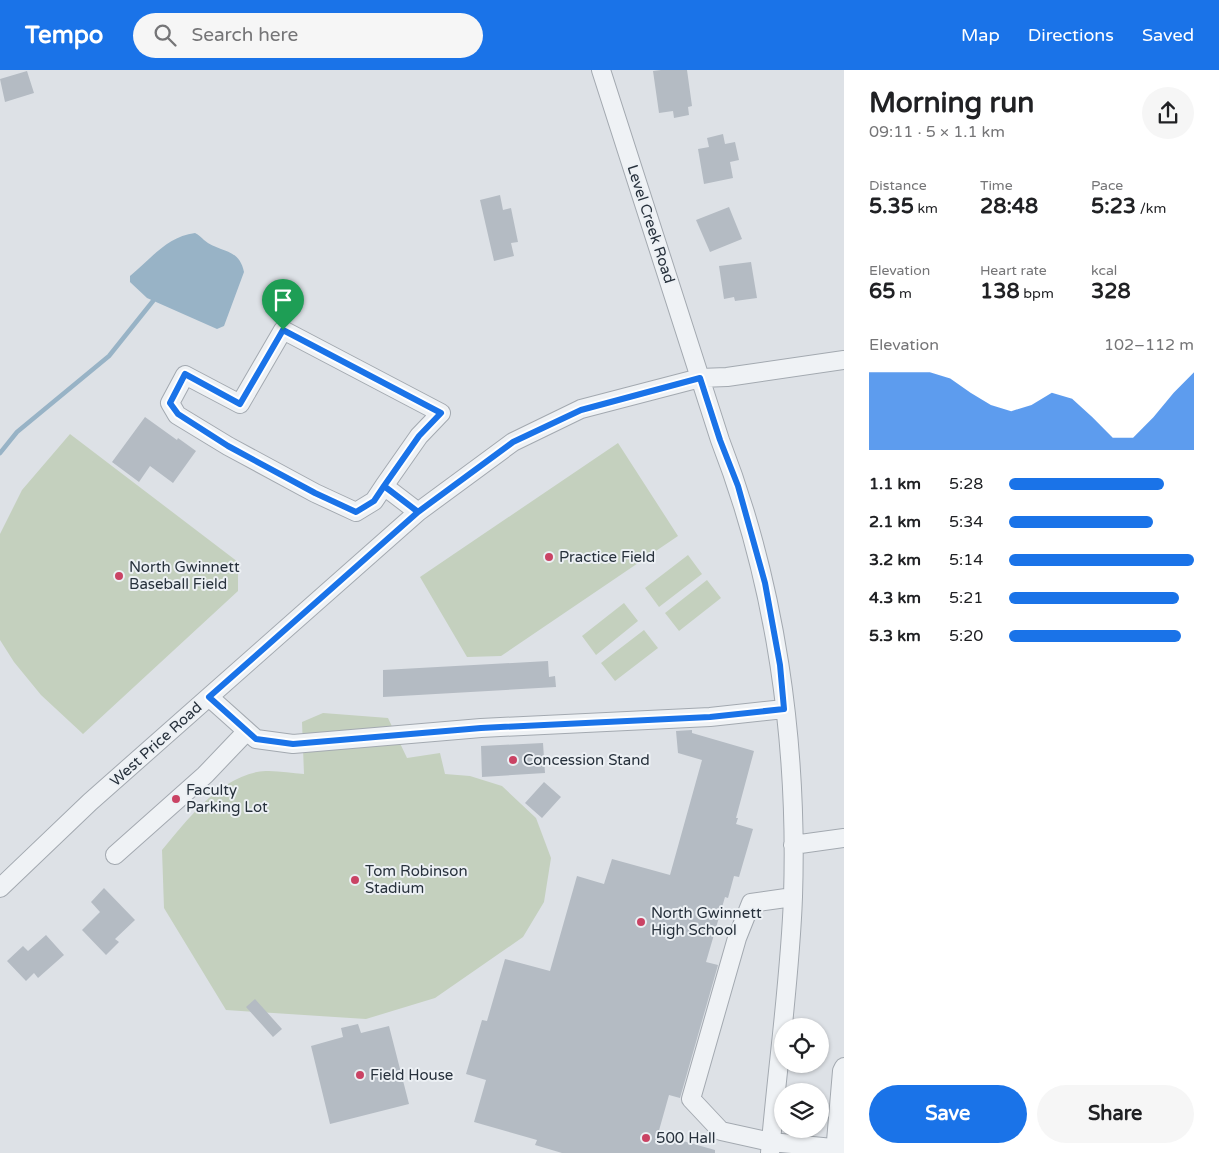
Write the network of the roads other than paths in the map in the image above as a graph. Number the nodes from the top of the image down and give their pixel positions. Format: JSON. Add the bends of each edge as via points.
{"nodes":[{"id":1,"x":601,"y":70,"type":"edge"},
{"id":2,"x":844,"y":360,"type":"edge"},
{"id":3,"x":700,"y":378,"type":"junction"},
{"id":4,"x":384,"y":486,"type":"junction"},
{"id":5,"x":418,"y":512,"type":"junction"},
{"id":6,"x":209,"y":697,"type":"junction"},
{"id":7,"x":784,"y":709,"type":"junction"},
{"id":8,"x":248,"y":731,"type":"junction"},
{"id":9,"x":844,"y":838,"type":"edge"},
{"id":10,"x":793,"y":845,"type":"junction"},
{"id":11,"x":115,"y":855,"type":"dead end"},
{"id":12,"x":0,"y":888,"type":"edge"},
{"id":13,"x":793,"y":897,"type":"junction"},
{"id":14,"x":844,"y":1067,"type":"edge"},
{"id":15,"x":770,"y":1147,"type":"edge"},
{"id":16,"x":838,"y":1150,"type":"edge"}],
"edges":[{"from":1,"to":3,"type":"street","name":"Level Creek Road"},
{"from":2,"to":3,"type":"street","name":"West Price Road"},
{"from":3,"to":5,"type":"street","name":"West Price Road","via":[[572,414],[513,442]]},
{"from":3,"to":7,"type":"street","name":"Level Creek Road","via":[[738,486],[765,583],[780,665]]},
{"from":4,"to":4,"type":"street","via":[[419,436],[441,413],[283,330],[240,404],[185,374],[170,403],[178,414],[228,446],[356,512],[374,501]]},
{"from":4,"to":5,"type":"street"},
{"from":5,"to":6,"type":"street","name":"West Price Road"},
{"from":6,"to":8,"type":"street"},
{"from":6,"to":12,"type":"street","name":"West Price Road","via":[[90,802]]},
{"from":7,"to":8,"type":"street","via":[[710,717],[481,728],[293,744],[256,739]]},
{"from":7,"to":10,"type":"street","name":"Level Creek Road","via":[[792,786]]},
{"from":8,"to":11,"type":"street","via":[[205,776]]},
{"from":9,"to":10,"type":"street"},
{"from":10,"to":13,"type":"street","name":"Level Creek Road"},
{"from":13,"to":15,"type":"street","name":"Level Creek Road"},
{"from":13,"to":15,"type":"street","via":[[751,902],[737,938],[691,1099],[721,1131]]},
{"from":14,"to":16,"type":"street"},
{"from":15,"to":16,"type":"street"}]}
